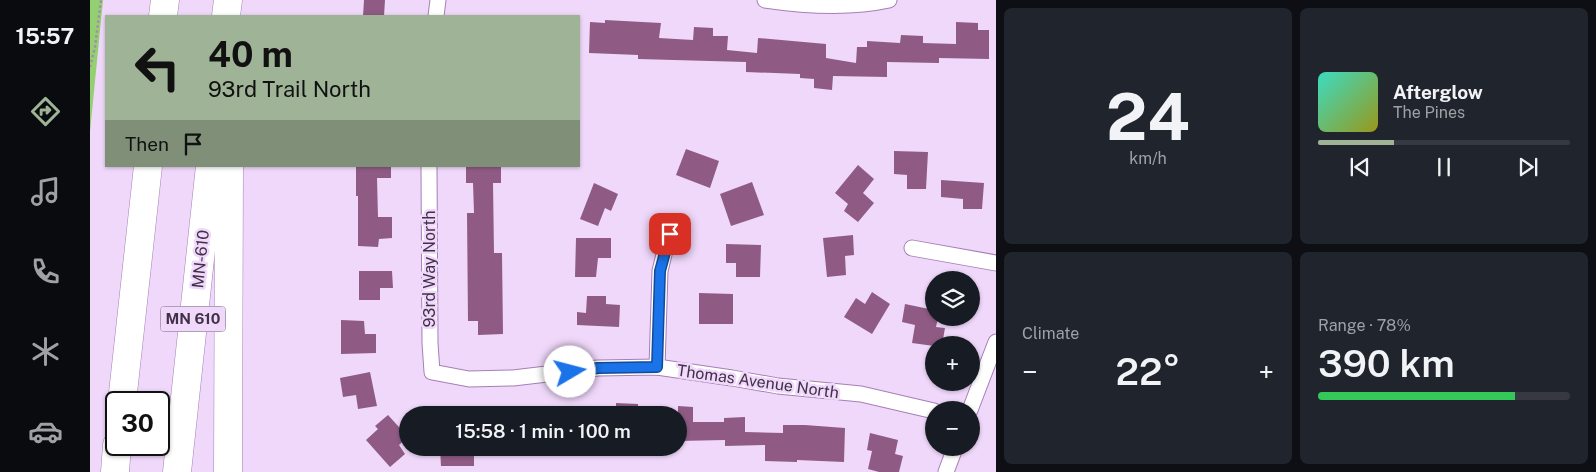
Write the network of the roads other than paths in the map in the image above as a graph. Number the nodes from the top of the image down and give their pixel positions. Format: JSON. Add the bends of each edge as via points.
{"nodes":[{"id":1,"x":165,"y":0,"type":"edge"},
{"id":2,"x":228,"y":0,"type":"edge"},
{"id":3,"x":241,"y":0,"type":"edge"},
{"id":4,"x":438,"y":0,"type":"edge"},
{"id":5,"x":765,"y":0,"type":"edge"},
{"id":6,"x":889,"y":0,"type":"edge"},
{"id":7,"x":163,"y":15,"type":"edge"},
{"id":8,"x":226,"y":15,"type":"edge"},
{"id":9,"x":239,"y":15,"type":"edge"},
{"id":10,"x":436,"y":15,"type":"edge"},
{"id":11,"x":148,"y":167,"type":"edge"},
{"id":12,"x":210,"y":167,"type":"edge"},
{"id":13,"x":229,"y":167,"type":"edge"},
{"id":14,"x":428,"y":167,"type":"edge"},
{"id":15,"x":670,"y":234,"type":"dead end"},
{"id":16,"x":912,"y":248,"type":"dead end"},
{"id":17,"x":996,"y":263,"type":"edge"},
{"id":18,"x":996,"y":342,"type":"edge"},
{"id":19,"x":657,"y":367,"type":"junction"},
{"id":20,"x":432,"y":372,"type":"joint"},
{"id":21,"x":123,"y":391,"type":"edge"},
{"id":22,"x":973,"y":401,"type":"edge"},
{"id":23,"x":925,"y":409,"type":"edge"},
{"id":24,"x":116,"y":456,"type":"edge"},
{"id":25,"x":953,"y":456,"type":"edge"},
{"id":26,"x":114,"y":472,"type":"edge"},
{"id":27,"x":177,"y":472,"type":"edge"},
{"id":28,"x":228,"y":472,"type":"edge"},
{"id":29,"x":946,"y":472,"type":"edge"}],
"edges":[{"from":1,"to":7,"type":"highway"},
{"from":2,"to":8,"type":"highway"},
{"from":3,"to":9,"type":"highway"},
{"from":4,"to":10,"type":"street"},
{"from":5,"to":6,"type":"street","via":[[825,6]]},
{"from":11,"to":21,"type":"highway"},
{"from":12,"to":27,"type":"highway","name":"MN-610","number":"MN 610"},
{"from":13,"to":28,"type":"highway"},
{"from":14,"to":20,"type":"street","name":"93rd Way North"},
{"from":15,"to":19,"type":"street","via":[[660,271]]},
{"from":16,"to":17,"type":"street"},
{"from":18,"to":22,"type":"street"},
{"from":19,"to":20,"type":"street","name":"Thomas Avenue North","via":[[598,368],[513,378],[470,379]]},
{"from":19,"to":23,"type":"street","name":"Thomas Avenue North","via":[[778,386],[861,394]]},
{"from":24,"to":26,"type":"highway"},
{"from":25,"to":29,"type":"street"}]}
